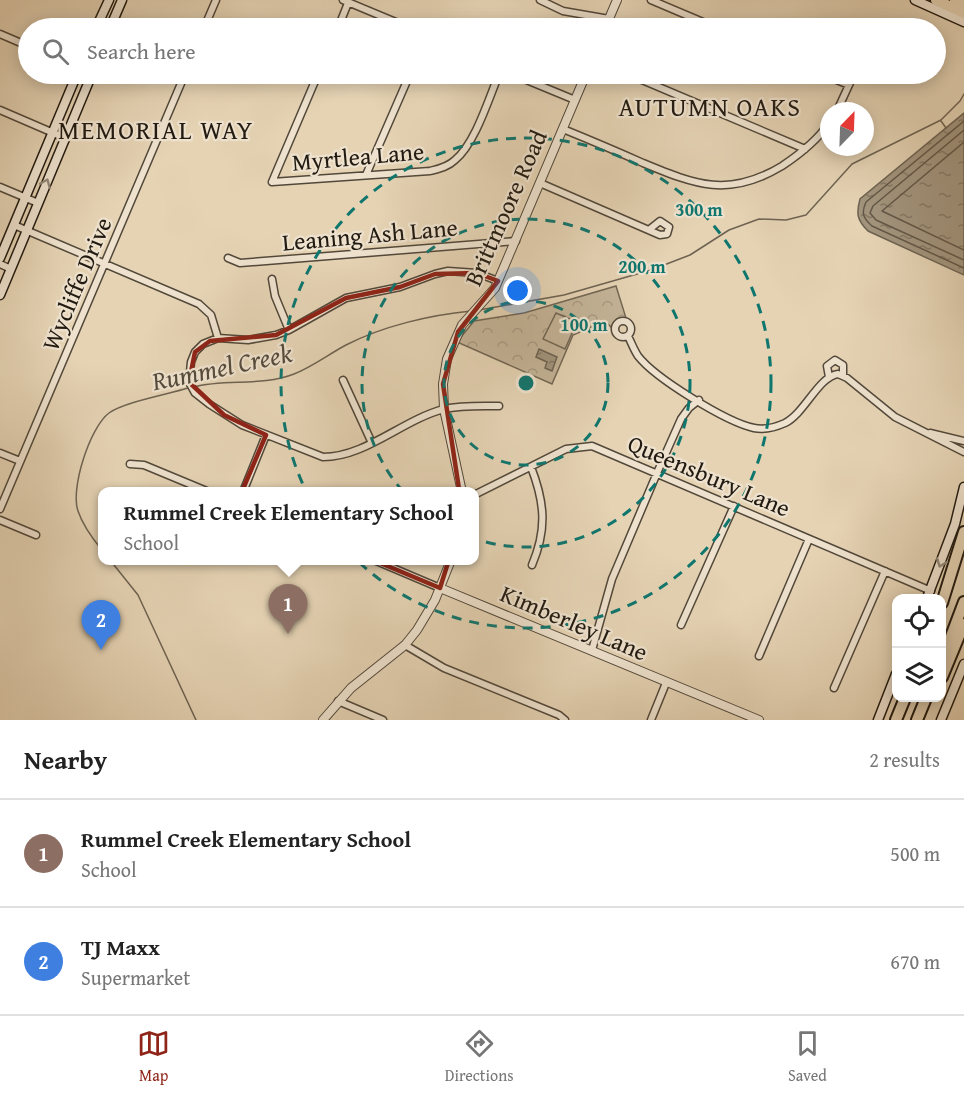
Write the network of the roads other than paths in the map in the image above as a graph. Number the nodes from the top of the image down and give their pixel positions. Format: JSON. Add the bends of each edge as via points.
{"nodes":[{"id":1,"x":107,"y":0,"type":"edge"},
{"id":2,"x":216,"y":0,"type":"edge"},
{"id":3,"x":540,"y":0,"type":"edge"},
{"id":4,"x":617,"y":0,"type":"edge"},
{"id":5,"x":651,"y":0,"type":"edge"},
{"id":6,"x":915,"y":0,"type":"edge"},
{"id":7,"x":936,"y":0,"type":"edge"},
{"id":8,"x":955,"y":0,"type":"edge"},
{"id":9,"x":346,"y":1,"type":"edge"},
{"id":10,"x":121,"y":3,"type":"edge"},
{"id":11,"x":964,"y":3,"type":"edge"},
{"id":12,"x":964,"y":13,"type":"edge"},
{"id":13,"x":100,"y":18,"type":"edge"},
{"id":14,"x":114,"y":18,"type":"edge"},
{"id":15,"x":208,"y":18,"type":"edge"},
{"id":16,"x":341,"y":18,"type":"edge"},
{"id":17,"x":386,"y":18,"type":"edge"},
{"id":18,"x":603,"y":18,"type":"edge"},
{"id":19,"x":609,"y":18,"type":"edge"},
{"id":20,"x":693,"y":18,"type":"edge"},
{"id":21,"x":964,"y":22,"type":"edge"},
{"id":22,"x":0,"y":34,"type":"edge"},
{"id":23,"x":18,"y":42,"type":"edge"},
{"id":24,"x":73,"y":84,"type":"edge"},
{"id":25,"x":88,"y":84,"type":"edge"},
{"id":26,"x":181,"y":84,"type":"edge"},
{"id":27,"x":314,"y":84,"type":"edge"},
{"id":28,"x":406,"y":84,"type":"edge"},
{"id":29,"x":495,"y":84,"type":"edge"},
{"id":30,"x":536,"y":84,"type":"edge"},
{"id":31,"x":582,"y":84,"type":"edge"},
{"id":32,"x":652,"y":84,"type":"edge"},
{"id":33,"x":849,"y":85,"type":"edge"},
{"id":34,"x":575,"y":100,"type":"junction"},
{"id":35,"x":841,"y":102,"type":"edge"},
{"id":36,"x":0,"y":110,"type":"edge"},
{"id":37,"x":563,"y":129,"type":"junction"},
{"id":38,"x":52,"y":132,"type":"junction"},
{"id":39,"x":820,"y":133,"type":"edge"},
{"id":40,"x":65,"y":138,"type":"junction"},
{"id":41,"x":805,"y":149,"type":"junction"},
{"id":42,"x":366,"y":175,"type":"junction"},
{"id":43,"x":540,"y":183,"type":"junction"},
{"id":44,"x":0,"y":187,"type":"edge"},
{"id":45,"x":26,"y":198,"type":"junction"},
{"id":46,"x":38,"y":203,"type":"junction"},
{"id":47,"x":14,"y":225,"type":"junction"},
{"id":48,"x":650,"y":229,"type":"dead end"},
{"id":49,"x":27,"y":231,"type":"junction"},
{"id":50,"x":516,"y":241,"type":"junction"},
{"id":51,"x":0,"y":258,"type":"edge"},
{"id":52,"x":228,"y":258,"type":"dead end"},
{"id":53,"x":0,"y":264,"type":"edge"},
{"id":54,"x":105,"y":264,"type":"junction"},
{"id":55,"x":11,"y":268,"type":"junction"},
{"id":56,"x":273,"y":279,"type":"dead end"},
{"id":57,"x":498,"y":281,"type":"junction"},
{"id":58,"x":0,"y":295,"type":"edge"},
{"id":59,"x":289,"y":330,"type":"junction"},
{"id":60,"x":628,"y":336,"type":"dead end"},
{"id":61,"x":218,"y":338,"type":"junction"},
{"id":62,"x":843,"y":376,"type":"junction"},
{"id":63,"x":829,"y":377,"type":"junction"},
{"id":64,"x":343,"y":380,"type":"dead end"},
{"id":65,"x":699,"y":400,"type":"junction"},
{"id":66,"x":500,"y":406,"type":"dead end"},
{"id":67,"x":444,"y":410,"type":"junction"},
{"id":68,"x":926,"y":432,"type":"junction"},
{"id":69,"x":266,"y":435,"type":"junction"},
{"id":70,"x":371,"y":441,"type":"junction"},
{"id":71,"x":964,"y":441,"type":"edge"},
{"id":72,"x":964,"y":452,"type":"edge"},
{"id":73,"x":0,"y":453,"type":"edge"},
{"id":74,"x":20,"y":461,"type":"junction"},
{"id":75,"x":130,"y":464,"type":"dead end"},
{"id":76,"x":531,"y":467,"type":"junction"},
{"id":77,"x":657,"y":473,"type":"junction"},
{"id":78,"x":197,"y":487,"type":"edge"},
{"id":79,"x":245,"y":487,"type":"edge"},
{"id":80,"x":461,"y":487,"type":"edge"},
{"id":81,"x":964,"y":487,"type":"edge"},
{"id":82,"x":479,"y":493,"type":"edge"},
{"id":83,"x":734,"y":506,"type":"junction"},
{"id":84,"x":0,"y":509,"type":"edge"},
{"id":85,"x":0,"y":520,"type":"edge"},
{"id":86,"x":964,"y":532,"type":"edge"},
{"id":87,"x":36,"y":535,"type":"dead end"},
{"id":88,"x":809,"y":539,"type":"junction"},
{"id":89,"x":964,"y":551,"type":"edge"},
{"id":90,"x":384,"y":565,"type":"edge"},
{"id":91,"x":449,"y":565,"type":"edge"},
{"id":92,"x":532,"y":566,"type":"dead end"},
{"id":93,"x":885,"y":572,"type":"junction"},
{"id":94,"x":440,"y":588,"type":"junction"},
{"id":95,"x":927,"y":594,"type":"edge"},
{"id":96,"x":929,"y":594,"type":"edge"},
{"id":97,"x":945,"y":594,"type":"edge"},
{"id":98,"x":946,"y":595,"type":"edge"},
{"id":99,"x":964,"y":603,"type":"edge"},
{"id":100,"x":964,"y":624,"type":"edge"},
{"id":101,"x":681,"y":626,"type":"dead end"},
{"id":102,"x":405,"y":645,"type":"junction"},
{"id":103,"x":592,"y":650,"type":"junction"},
{"id":104,"x":946,"y":650,"type":"edge"},
{"id":105,"x":759,"y":656,"type":"dead end"},
{"id":106,"x":964,"y":664,"type":"edge"},
{"id":107,"x":946,"y":667,"type":"edge"},
{"id":108,"x":666,"y":683,"type":"junction"},
{"id":109,"x":892,"y":686,"type":"edge"},
{"id":110,"x":834,"y":687,"type":"dead end"},
{"id":111,"x":338,"y":701,"type":"junction"},
{"id":112,"x":904,"y":702,"type":"edge"},
{"id":113,"x":925,"y":702,"type":"edge"},
{"id":114,"x":738,"y":716,"type":"edge"},
{"id":115,"x":323,"y":720,"type":"edge"},
{"id":116,"x":383,"y":720,"type":"edge"},
{"id":117,"x":565,"y":720,"type":"edge"},
{"id":118,"x":651,"y":720,"type":"edge"},
{"id":119,"x":759,"y":720,"type":"edge"},
{"id":120,"x":878,"y":720,"type":"edge"},
{"id":121,"x":896,"y":720,"type":"edge"},
{"id":122,"x":917,"y":720,"type":"edge"},
{"id":123,"x":941,"y":720,"type":"edge"}],
"edges":[{"from":1,"to":10,"type":"street"},
{"from":1,"to":13,"type":"main road"},
{"from":2,"to":15,"type":"street"},
{"from":3,"to":18,"type":"street","via":[[562,11]]},
{"from":4,"to":19,"type":"street"},
{"from":5,"to":20,"type":"street"},
{"from":6,"to":21,"type":"main road"},
{"from":7,"to":12,"type":"highway"},
{"from":8,"to":11,"type":"highway"},
{"from":9,"to":16,"type":"street"},
{"from":9,"to":17,"type":"street"},
{"from":10,"to":14,"type":"main road"},
{"from":22,"to":23,"type":"street"},
{"from":24,"to":38,"type":"main road"},
{"from":25,"to":40,"type":"main road"},
{"from":26,"to":54,"type":"street","name":"Wycliffe Drive"},
{"from":27,"to":42,"type":"street","name":"Myrtlea Lane","via":[[272,182]]},
{"from":28,"to":42,"type":"street"},
{"from":29,"to":42,"type":"street","name":"Myrtlea Lane","via":[[468,145],[454,162],[430,171]]},
{"from":30,"to":34,"type":"street"},
{"from":31,"to":34,"type":"street","name":"Brittmoore Road"},
{"from":32,"to":41,"type":"street"},
{"from":33,"to":35,"type":"street"},
{"from":34,"to":37,"type":"street","name":"Brittmoore Road"},
{"from":36,"to":38,"type":"street"},
{"from":37,"to":41,"type":"street","via":[[683,180],[712,186],[736,185],[769,174]]},
{"from":37,"to":43,"type":"street","name":"Brittmoore Road"},
{"from":38,"to":40,"type":"street"},
{"from":38,"to":45,"type":"main road"},
{"from":39,"to":41,"type":"street"},
{"from":46,"to":40,"type":"main road","one_way":true},
{"from":43,"to":48,"type":"street"},
{"from":43,"to":50,"type":"street","name":"Brittmoore Road"},
{"from":44,"to":45,"type":"street"},
{"from":45,"to":46,"type":"street"},
{"from":45,"to":47,"type":"main road"},
{"from":46,"to":49,"type":"main road"},
{"from":47,"to":49,"type":"street"},
{"from":47,"to":51,"type":"main road"},
{"from":49,"to":54,"type":"street"},
{"from":49,"to":55,"type":"main road"},
{"from":50,"to":52,"type":"street","name":"Leaning Ash Lane","via":[[240,263]]},
{"from":50,"to":57,"type":"street","name":"Brittmoore Road"},
{"from":53,"to":55,"type":"street"},
{"from":54,"to":61,"type":"street","via":[[199,304],[211,315]]},
{"from":54,"to":74,"type":"street","name":"Wycliffe Drive"},
{"from":55,"to":58,"type":"main road"},
{"from":56,"to":59,"type":"street","via":[[275,296]]},
{"from":57,"to":59,"type":"street","via":[[477,273],[435,274],[400,287],[346,298]]},
{"from":57,"to":67,"type":"street","name":"Brittmoore Road","via":[[458,332],[446,368]]},
{"from":59,"to":61,"type":"street","via":[[248,340]]},
{"from":60,"to":65,"type":"street","via":[[638,356],[652,370]]},
{"from":61,"to":69,"type":"street","via":[[202,344],[195,352],[189,381],[195,393],[224,415]]},
{"from":62,"to":63,"type":"street"},
{"from":62,"to":63,"type":"street","via":[[843,365],[835,360],[827,366]]},
{"from":62,"to":68,"type":"street","via":[[886,411]]},
{"from":63,"to":65,"type":"street","via":[[791,420],[773,427],[754,428]]},
{"from":64,"to":70,"type":"street"},
{"from":65,"to":77,"type":"street","via":[[681,419]]},
{"from":66,"to":67,"type":"street"},
{"from":67,"to":70,"type":"street"},
{"from":67,"to":80,"type":"street","name":"Brittmoore Road"},
{"from":68,"to":71,"type":"street"},
{"from":68,"to":72,"type":"street"},
{"from":69,"to":70,"type":"street","via":[[323,457],[335,457]]},
{"from":69,"to":79,"type":"street"},
{"from":73,"to":74,"type":"street"},
{"from":74,"to":84,"type":"street","name":"Wycliffe Drive"},
{"from":75,"to":78,"type":"street","via":[[144,465]]},
{"from":76,"to":77,"type":"street","name":"Queensbury Lane","via":[[566,449],[585,445]]},
{"from":76,"to":82,"type":"street","name":"Queensbury Lane"},
{"from":76,"to":92,"type":"street","via":[[540,491],[544,521]]},
{"from":77,"to":83,"type":"street","name":"Queensbury Lane"},
{"from":77,"to":103,"type":"street","via":[[612,579]]},
{"from":81,"to":96,"type":"main road","one_way":true},
{"from":83,"to":88,"type":"street","name":"Queensbury Lane"},
{"from":83,"to":101,"type":"street"},
{"from":85,"to":87,"type":"street"},
{"from":86,"to":97,"type":"highway"},
{"from":88,"to":93,"type":"street","name":"Queensbury Lane"},
{"from":88,"to":105,"type":"street"},
{"from":89,"to":98,"type":"highway"},
{"from":90,"to":94,"type":"street","name":"Kimberley Lane"},
{"from":91,"to":94,"type":"street"},
{"from":93,"to":95,"type":"street","name":"Queensbury Lane"},
{"from":93,"to":110,"type":"street"},
{"from":94,"to":102,"type":"street","via":[[427,616]]},
{"from":94,"to":103,"type":"street","name":"Kimberley Lane"},
{"from":99,"to":104,"type":"highway"},
{"from":100,"to":107,"type":"highway"},
{"from":102,"to":111,"type":"street"},
{"from":102,"to":117,"type":"street","via":[[444,668]]},
{"from":103,"to":108,"type":"street","name":"Kimberley Lane"},
{"from":106,"to":123,"type":"main road"},
{"from":108,"to":114,"type":"street","name":"Kimberley Lane"},
{"from":108,"to":118,"type":"street"},
{"from":109,"to":120,"type":"main road"},
{"from":111,"to":115,"type":"street"},
{"from":111,"to":116,"type":"street"},
{"from":112,"to":121,"type":"highway"},
{"from":113,"to":122,"type":"highway"},
{"from":114,"to":119,"type":"street","name":"Kimberley Lane"}]}
